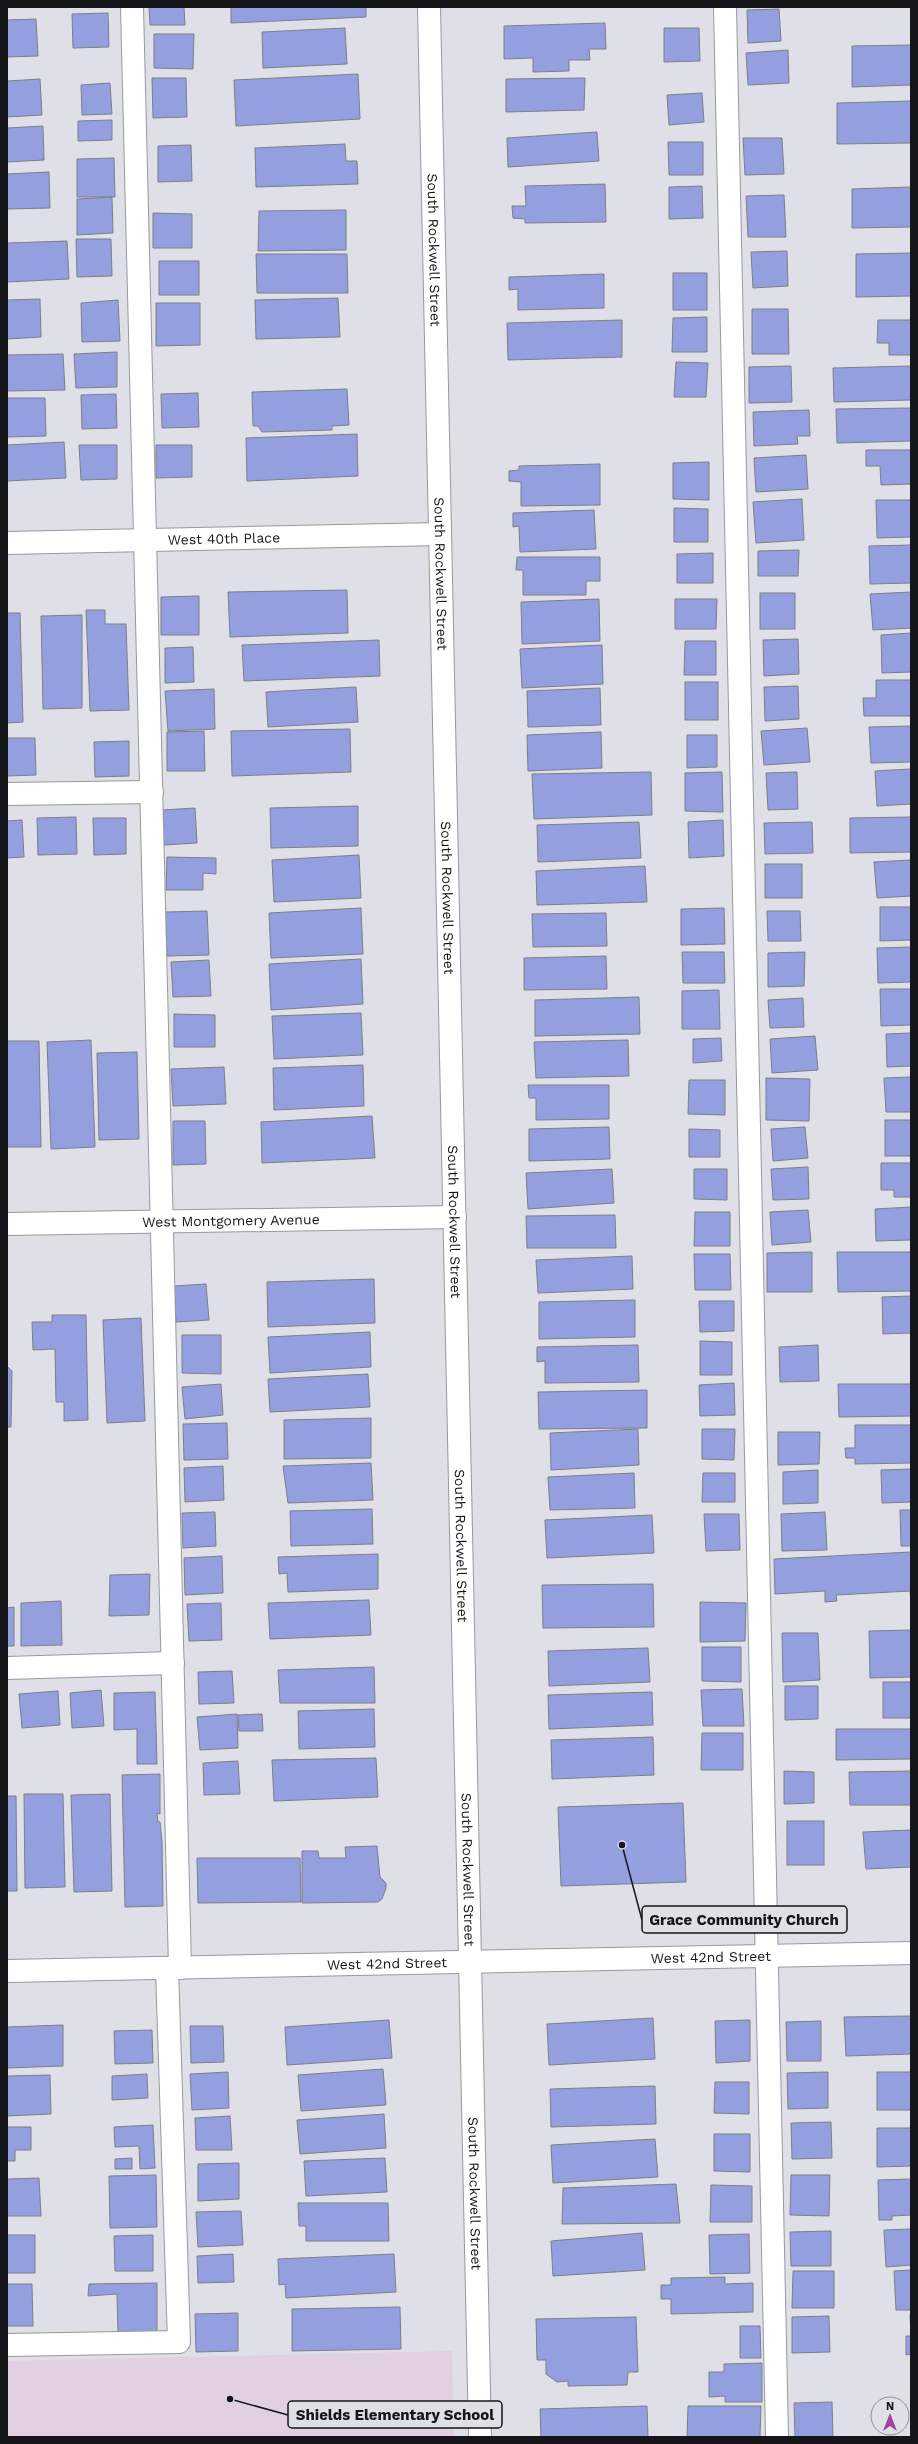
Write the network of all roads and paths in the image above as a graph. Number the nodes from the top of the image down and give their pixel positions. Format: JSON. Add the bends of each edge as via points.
{"nodes":[{"id":1,"x":132,"y":7,"type":"edge"},
{"id":2,"x":429,"y":7,"type":"edge"},
{"id":3,"x":725,"y":7,"type":"edge"},
{"id":4,"x":440,"y":534,"type":"junction"},
{"id":5,"x":145,"y":540,"type":"junction"},
{"id":6,"x":7,"y":543,"type":"edge"},
{"id":7,"x":152,"y":792,"type":"junction"},
{"id":8,"x":7,"y":794,"type":"edge"},
{"id":9,"x":455,"y":1217,"type":"junction"},
{"id":10,"x":162,"y":1222,"type":"junction"},
{"id":11,"x":7,"y":1224,"type":"edge"},
{"id":12,"x":173,"y":1663,"type":"junction"},
{"id":13,"x":7,"y":1668,"type":"edge"},
{"id":14,"x":911,"y":1953,"type":"edge"},
{"id":15,"x":766,"y":1956,"type":"junction"},
{"id":16,"x":470,"y":1962,"type":"junction"},
{"id":17,"x":174,"y":1968,"type":"junction"},
{"id":18,"x":7,"y":1971,"type":"edge"},
{"id":19,"x":7,"y":2345,"type":"edge"},
{"id":20,"x":480,"y":2437,"type":"edge"},
{"id":21,"x":777,"y":2437,"type":"edge"}],
"edges":[{"from":1,"to":5,"type":"street"},
{"from":2,"to":4,"type":"street","name":"South Rockwell Street"},
{"from":3,"to":15,"type":"street"},
{"from":4,"to":5,"type":"street","name":"West 40th Place"},
{"from":4,"to":9,"type":"street","name":"South Rockwell Street"},
{"from":5,"to":6,"type":"street","name":"West 40th Place"},
{"from":5,"to":7,"type":"street"},
{"from":7,"to":8,"type":"street"},
{"from":7,"to":10,"type":"street"},
{"from":9,"to":10,"type":"street","name":"West Montgomery Avenue"},
{"from":9,"to":16,"type":"street","name":"South Rockwell Street"},
{"from":10,"to":11,"type":"street","name":"West Montgomery Avenue"},
{"from":10,"to":12,"type":"street"},
{"from":12,"to":13,"type":"street"},
{"from":12,"to":17,"type":"street"},
{"from":14,"to":15,"type":"street","name":"West 42nd Street"},
{"from":15,"to":16,"type":"street","name":"West 42nd Street"},
{"from":15,"to":21,"type":"street"},
{"from":16,"to":17,"type":"street","name":"West 42nd Street"},
{"from":16,"to":20,"type":"street","name":"South Rockwell Street"},
{"from":17,"to":18,"type":"street","name":"West 42nd Street"},
{"from":17,"to":19,"type":"street","via":[[179,2342]]}]}
